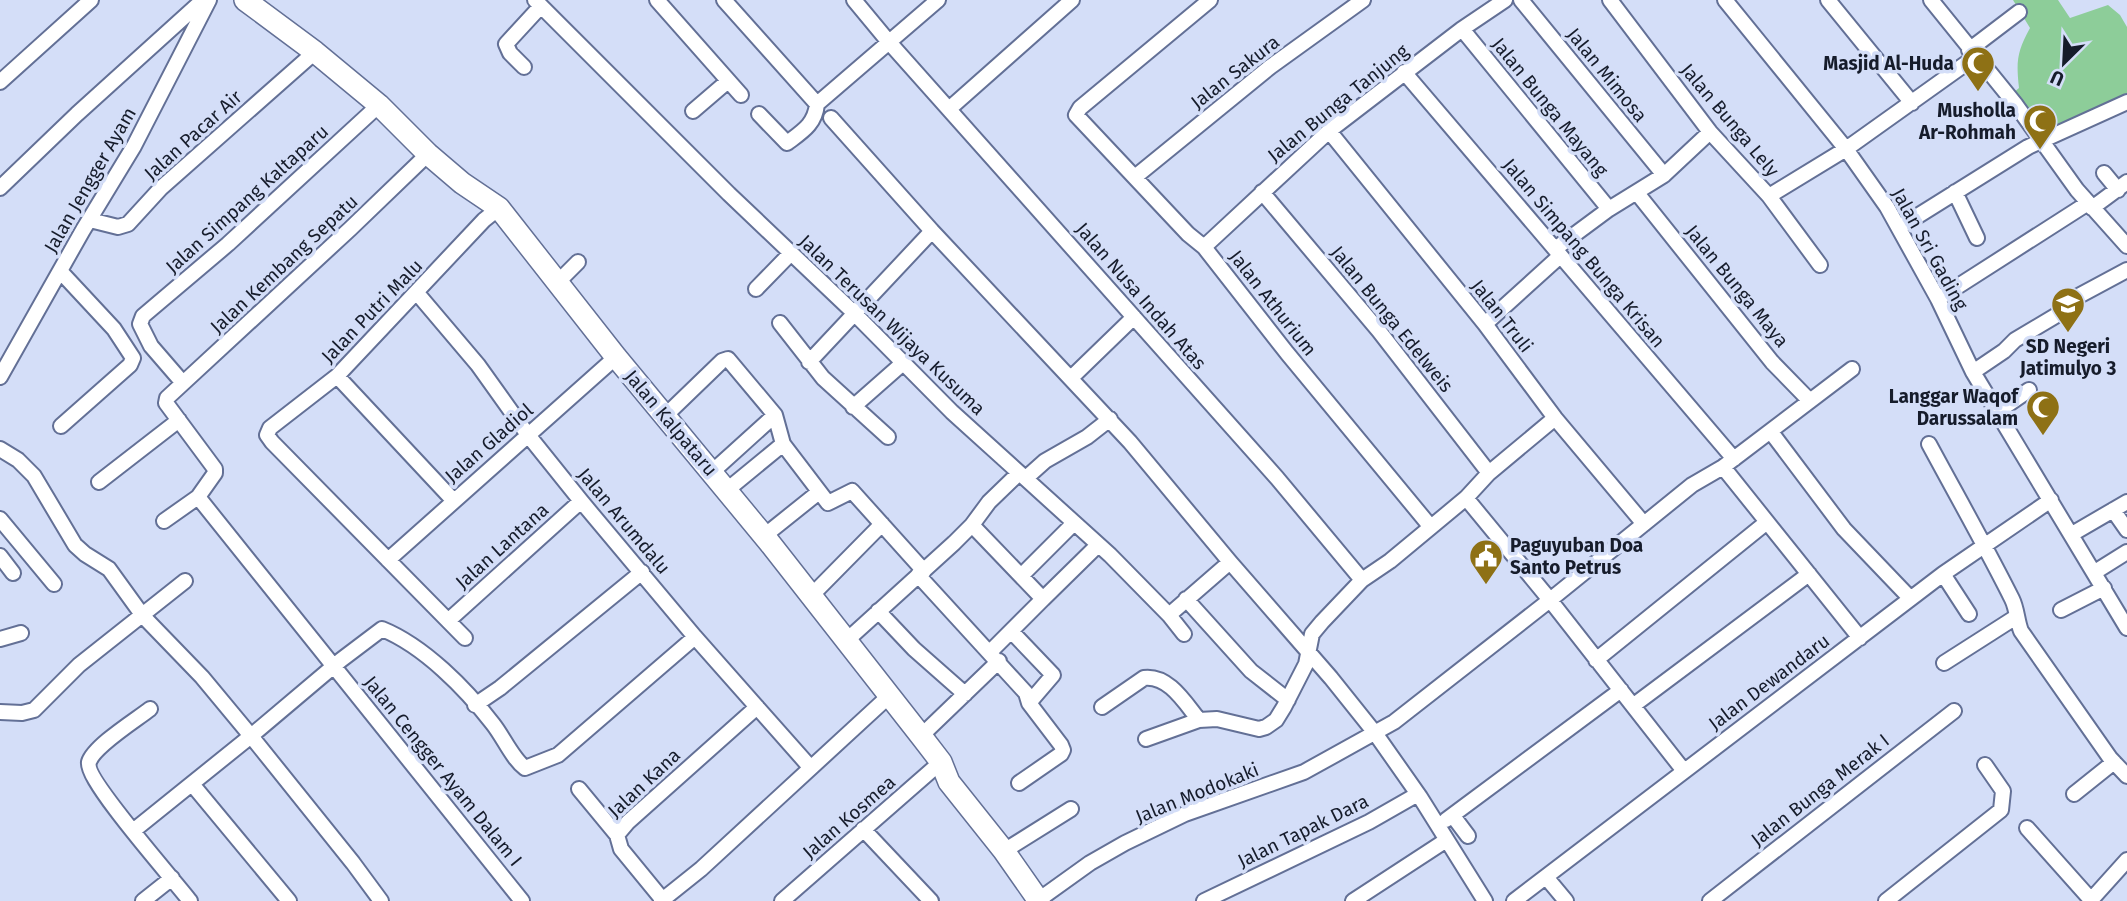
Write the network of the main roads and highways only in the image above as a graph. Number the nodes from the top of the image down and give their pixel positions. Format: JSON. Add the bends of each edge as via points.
{"nodes":[{"id":1,"x":245,"y":0,"type":"edge"},
{"id":2,"x":1038,"y":901,"type":"edge"}],
"edges":[{"from":1,"to":2,"type":"main road","name":"Jalan Kalpataru","via":[[379,105],[462,184],[499,208],[921,736],[941,762],[949,782]]}]}
